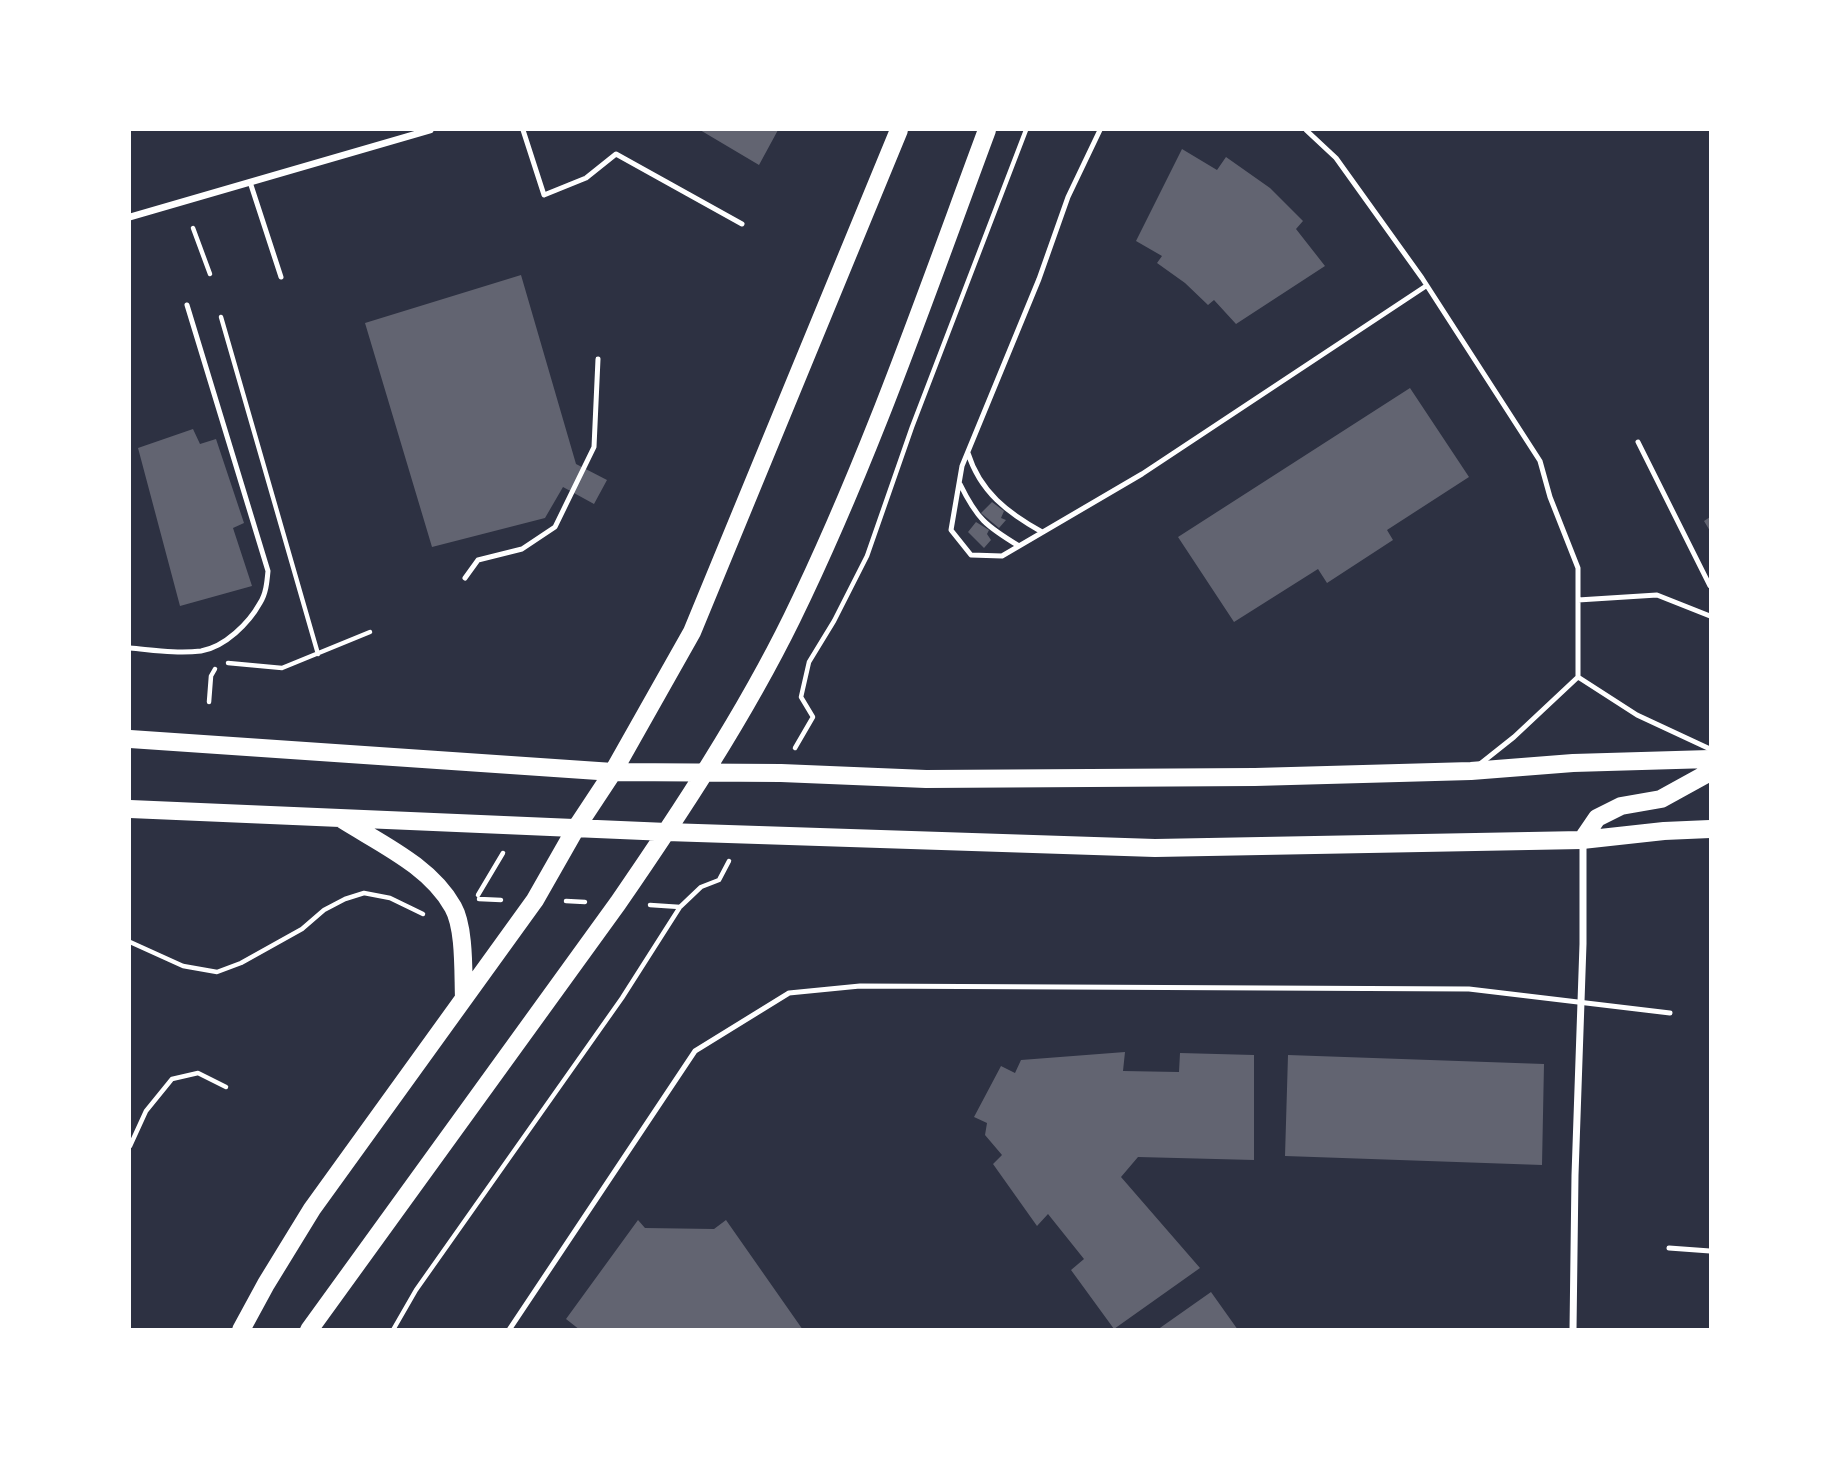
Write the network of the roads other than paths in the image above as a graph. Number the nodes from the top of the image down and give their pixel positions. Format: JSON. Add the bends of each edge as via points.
{"nodes":[{"id":1,"x":430,"y":130,"type":"edge"},
{"id":2,"x":523,"y":130,"type":"edge"},
{"id":3,"x":899,"y":130,"type":"edge"},
{"id":4,"x":987,"y":130,"type":"edge"},
{"id":5,"x":1100,"y":130,"type":"edge"},
{"id":6,"x":1306,"y":130,"type":"edge"},
{"id":7,"x":250,"y":183,"type":"junction"},
{"id":8,"x":130,"y":217,"type":"edge"},
{"id":9,"x":742,"y":224,"type":"dead end"},
{"id":10,"x":281,"y":277,"type":"dead end"},
{"id":11,"x":1426,"y":286,"type":"junction"},
{"id":12,"x":187,"y":305,"type":"dead end"},
{"id":13,"x":598,"y":359,"type":"dead end"},
{"id":14,"x":1638,"y":442,"type":"dead end"},
{"id":15,"x":968,"y":452,"type":"junction"},
{"id":16,"x":959,"y":483,"type":"junction"},
{"id":17,"x":1042,"y":532,"type":"junction"},
{"id":18,"x":1019,"y":545,"type":"junction"},
{"id":19,"x":465,"y":578,"type":"dead end"},
{"id":20,"x":1710,"y":586,"type":"edge"},
{"id":21,"x":1578,"y":600,"type":"junction"},
{"id":22,"x":1710,"y":616,"type":"edge"},
{"id":23,"x":130,"y":648,"type":"edge"},
{"id":24,"x":1578,"y":677,"type":"junction"},
{"id":25,"x":130,"y":739,"type":"edge"},
{"id":26,"x":1710,"y":749,"type":"edge"},
{"id":27,"x":1710,"y":760,"type":"edge"},
{"id":28,"x":1471,"y":771,"type":"junction"},
{"id":29,"x":613,"y":772,"type":"junction"},
{"id":30,"x":1710,"y":772,"type":"edge"},
{"id":31,"x":702,"y":774,"type":"junction"},
{"id":32,"x":130,"y":809,"type":"edge"},
{"id":33,"x":340,"y":818,"type":"junction"},
{"id":34,"x":576,"y":828,"type":"junction"},
{"id":35,"x":1710,"y":829,"type":"edge"},
{"id":36,"x":667,"y":832,"type":"junction"},
{"id":37,"x":1583,"y":839,"type":"junction"},
{"id":38,"x":464,"y":998,"type":"junction"},
{"id":39,"x":1581,"y":1002,"type":"junction"},
{"id":40,"x":1670,"y":1013,"type":"dead end"},
{"id":41,"x":1669,"y":1248,"type":"dead end"},
{"id":42,"x":1710,"y":1251,"type":"edge"},
{"id":43,"x":242,"y":1329,"type":"edge"},
{"id":44,"x":309,"y":1329,"type":"edge"},
{"id":45,"x":509,"y":1329,"type":"edge"},
{"id":46,"x":1573,"y":1329,"type":"edge"}],
"edges":[{"from":1,"to":7,"type":"street"},
{"from":2,"to":9,"type":"lane","via":[[544,195],[586,178],[616,154]]},
{"from":3,"to":29,"type":"main road","via":[[692,632]]},
{"from":4,"to":31,"type":"main road","via":[[861,466],[792,619]]},
{"from":5,"to":15,"type":"lane","via":[[1068,198]]},
{"from":6,"to":11,"type":"lane","via":[[1336,158]]},
{"from":7,"to":8,"type":"street"},
{"from":7,"to":10,"type":"lane"},
{"from":11,"to":17,"type":"lane","via":[[1142,474]]},
{"from":11,"to":21,"type":"lane","via":[[1540,461],[1578,568]]},
{"from":12,"to":23,"type":"lane","via":[[268,571],[266,588],[261,603],[240,629],[205,650]]},
{"from":13,"to":19,"type":"lane","via":[[594,447],[555,527],[522,549],[478,560]]},
{"from":14,"to":20,"type":"lane"},
{"from":15,"to":16,"type":"lane"},
{"from":15,"to":17,"type":"lane","via":[[974,473],[986,490]]},
{"from":16,"to":18,"type":"lane","via":[[977,516]]},
{"from":16,"to":18,"type":"lane","via":[[951,530],[971,555],[1002,555]]},
{"from":17,"to":18,"type":"lane"},
{"from":21,"to":22,"type":"lane","via":[[1657,596]]},
{"from":21,"to":24,"type":"lane"},
{"from":24,"to":26,"type":"lane","via":[[1637,715]]},
{"from":24,"to":28,"type":"lane"},
{"from":25,"to":29,"type":"main road"},
{"from":27,"to":28,"type":"main road"},
{"from":28,"to":31,"type":"main road","via":[[926,779]]},
{"from":29,"to":31,"type":"main road"},
{"from":29,"to":34,"type":"main road"},
{"from":30,"to":37,"type":"main road","via":[[1661,799],[1621,806],[1597,818]]},
{"from":31,"to":36,"type":"main road"},
{"from":32,"to":33,"type":"main road"},
{"from":33,"to":34,"type":"main road"},
{"from":33,"to":38,"type":"main road","via":[[424,872],[453,908],[463,949]]},
{"from":34,"to":36,"type":"main road"},
{"from":34,"to":38,"type":"main road","via":[[535,900]]},
{"from":35,"to":37,"type":"main road"},
{"from":36,"to":37,"type":"main road","via":[[1155,848]]},
{"from":36,"to":44,"type":"main road"},
{"from":37,"to":39,"type":"street"},
{"from":38,"to":43,"type":"main road","via":[[312,1209]]},
{"from":39,"to":40,"type":"lane"},
{"from":39,"to":45,"type":"lane","via":[[1469,989],[860,986],[789,993],[695,1051]]},
{"from":39,"to":46,"type":"street"},
{"from":41,"to":42,"type":"lane"}]}
